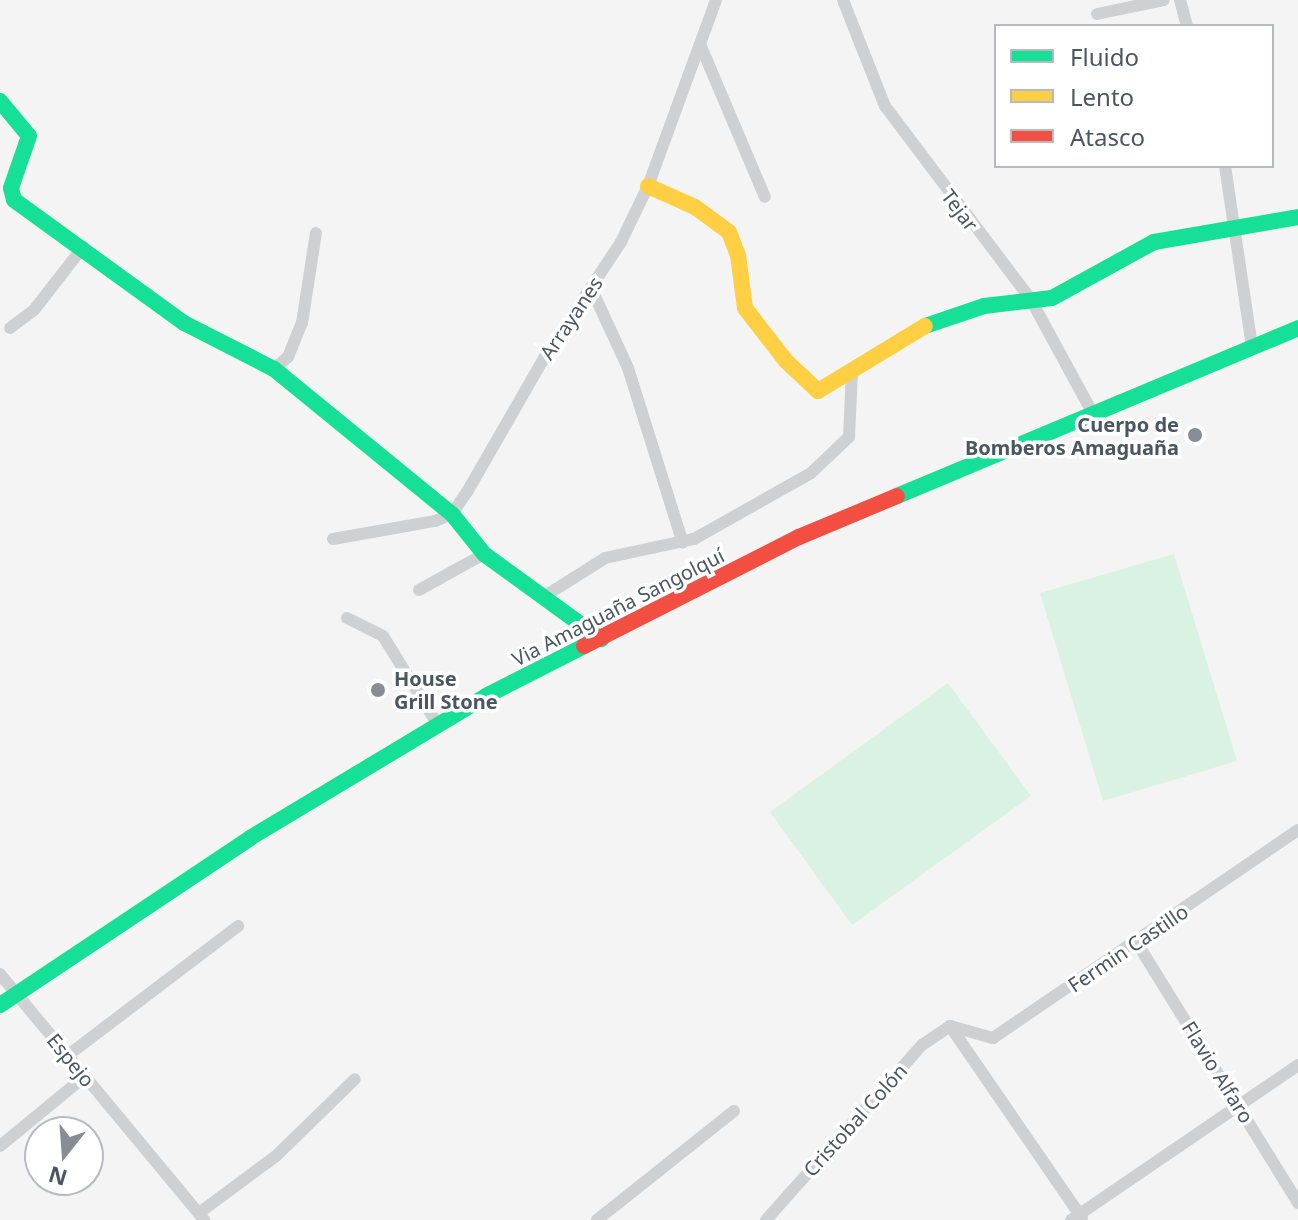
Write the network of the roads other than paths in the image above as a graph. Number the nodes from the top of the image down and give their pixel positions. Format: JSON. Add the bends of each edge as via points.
{"nodes":[{"id":1,"x":716,"y":0,"type":"edge"},
{"id":2,"x":843,"y":0,"type":"edge"},
{"id":3,"x":1164,"y":0,"type":"edge"},
{"id":4,"x":1180,"y":0,"type":"edge"},
{"id":5,"x":1097,"y":14,"type":"dead end"},
{"id":6,"x":1186,"y":24,"type":"edge"},
{"id":7,"x":700,"y":44,"type":"junction"},
{"id":8,"x":0,"y":101,"type":"edge"},
{"id":9,"x":1225,"y":168,"type":"edge"},
{"id":10,"x":648,"y":186,"type":"junction"},
{"id":11,"x":765,"y":197,"type":"dead end"},
{"id":12,"x":1298,"y":217,"type":"edge"},
{"id":13,"x":1231,"y":230,"type":"junction"},
{"id":14,"x":316,"y":233,"type":"dead end"},
{"id":15,"x":83,"y":247,"type":"junction"},
{"id":16,"x":592,"y":290,"type":"junction"},
{"id":17,"x":1031,"y":300,"type":"junction"},
{"id":18,"x":10,"y":328,"type":"dead end"},
{"id":19,"x":1298,"y":328,"type":"edge"},
{"id":20,"x":1252,"y":347,"type":"junction"},
{"id":21,"x":274,"y":369,"type":"junction"},
{"id":22,"x":852,"y":372,"type":"junction"},
{"id":23,"x":1092,"y":412,"type":"junction"},
{"id":24,"x":452,"y":514,"type":"junction"},
{"id":25,"x":333,"y":539,"type":"dead end"},
{"id":26,"x":683,"y":543,"type":"junction"},
{"id":27,"x":484,"y":554,"type":"junction"},
{"id":28,"x":419,"y":590,"type":"dead end"},
{"id":29,"x":545,"y":596,"type":"junction"},
{"id":30,"x":347,"y":618,"type":"dead end"},
{"id":31,"x":601,"y":639,"type":"junction"},
{"id":32,"x":438,"y":725,"type":"junction"},
{"id":33,"x":1298,"y":830,"type":"edge"},
{"id":34,"x":238,"y":926,"type":"dead end"},
{"id":35,"x":1137,"y":943,"type":"junction"},
{"id":36,"x":0,"y":974,"type":"edge"},
{"id":37,"x":17,"y":992,"type":"junction"},
{"id":38,"x":0,"y":1005,"type":"edge"},
{"id":39,"x":950,"y":1026,"type":"junction"},
{"id":40,"x":993,"y":1038,"type":"junction"},
{"id":41,"x":971,"y":1053,"type":"junction"},
{"id":42,"x":67,"y":1056,"type":"junction"},
{"id":43,"x":1298,"y":1065,"type":"edge"},
{"id":44,"x":84,"y":1077,"type":"junction"},
{"id":45,"x":355,"y":1079,"type":"dead end"},
{"id":46,"x":1238,"y":1103,"type":"junction"},
{"id":47,"x":734,"y":1111,"type":"dead end"},
{"id":48,"x":0,"y":1146,"type":"edge"},
{"id":49,"x":1298,"y":1203,"type":"edge"},
{"id":50,"x":202,"y":1217,"type":"edge"},
{"id":51,"x":1078,"y":1218,"type":"edge"},
{"id":52,"x":597,"y":1220,"type":"edge"},
{"id":53,"x":766,"y":1220,"type":"edge"}],
"edges":[{"from":1,"to":7,"type":"street","name":"Arrayanes"},
{"from":2,"to":17,"type":"street","name":"Tejar","via":[[885,106]]},
{"from":3,"to":5,"type":"street"},
{"from":4,"to":6,"type":"street"},
{"from":7,"to":10,"type":"street","name":"Arrayanes"},
{"from":7,"to":11,"type":"street"},
{"from":8,"to":15,"type":"main road","via":[[29,136],[11,196]]},
{"from":9,"to":13,"type":"street"},
{"from":10,"to":16,"type":"street","name":"Arrayanes"},
{"from":10,"to":22,"type":"main road","via":[[695,207],[729,232],[738,255],[745,308],[809,386],[827,389]]},
{"from":12,"to":13,"type":"main road"},
{"from":13,"to":17,"type":"main road","via":[[1154,242],[1064,293]]},
{"from":13,"to":20,"type":"street"},
{"from":14,"to":21,"type":"street","via":[[302,323],[288,357]]},
{"from":15,"to":18,"type":"street","via":[[34,310]]},
{"from":15,"to":21,"type":"main road","via":[[184,323]]},
{"from":16,"to":24,"type":"street","name":"Arrayanes","via":[[544,358]]},
{"from":16,"to":26,"type":"street","via":[[628,368]]},
{"from":17,"to":22,"type":"main road","via":[[984,306],[931,322]]},
{"from":17,"to":23,"type":"street","name":"Tejar"},
{"from":19,"to":20,"type":"main road","name":"Via Amaguaña Sangolquí"},
{"from":20,"to":23,"type":"main road","name":"Via Amaguaña Sangolquí"},
{"from":21,"to":24,"type":"main road"},
{"from":22,"to":26,"type":"street","via":[[852,429],[845,442],[764,504]]},
{"from":23,"to":31,"type":"main road","name":"Via Amaguaña Sangolquí","via":[[799,537]]},
{"from":24,"to":25,"type":"street"},
{"from":24,"to":27,"type":"main road"},
{"from":26,"to":29,"type":"street","via":[[605,558]]},
{"from":27,"to":28,"type":"street"},
{"from":27,"to":29,"type":"main road"},
{"from":29,"to":31,"type":"main road"},
{"from":30,"to":32,"type":"street","via":[[383,636]]},
{"from":31,"to":32,"type":"main road","name":"Via Amaguaña Sangolquí"},
{"from":32,"to":37,"type":"main road","name":"Via Amaguaña Sangolquí","via":[[250,838]]},
{"from":33,"to":35,"type":"street","name":"Fermin Castillo"},
{"from":34,"to":42,"type":"street"},
{"from":35,"to":40,"type":"street","name":"Fermin Castillo"},
{"from":35,"to":46,"type":"street","name":"Flavio Alfaro"},
{"from":36,"to":37,"type":"street","name":"Espejo"},
{"from":37,"to":38,"type":"main road","name":"Via Amaguaña Sangolquí"},
{"from":37,"to":42,"type":"street","name":"Espejo"},
{"from":39,"to":40,"type":"street"},
{"from":39,"to":41,"type":"street"},
{"from":39,"to":53,"type":"street","name":"Cristobal Colón","via":[[922,1045]]},
{"from":40,"to":41,"type":"street","name":"Fermin Castillo"},
{"from":41,"to":51,"type":"street"},
{"from":42,"to":44,"type":"street","name":"Espejo"},
{"from":43,"to":46,"type":"street"},
{"from":44,"to":48,"type":"street"},
{"from":44,"to":50,"type":"street","name":"Espejo"},
{"from":45,"to":50,"type":"street","via":[[276,1156]]},
{"from":46,"to":49,"type":"street","name":"Flavio Alfaro"},
{"from":46,"to":51,"type":"street"},
{"from":47,"to":52,"type":"street"}]}
